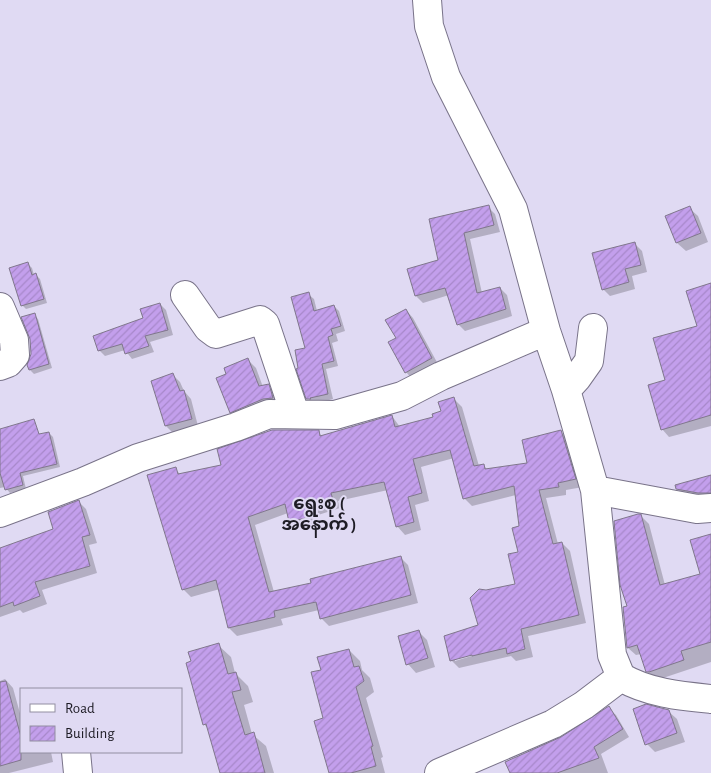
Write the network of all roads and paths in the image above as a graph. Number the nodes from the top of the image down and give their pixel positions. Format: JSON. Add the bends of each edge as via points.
{"nodes":[{"id":1,"x":427,"y":0,"type":"edge"},
{"id":2,"x":185,"y":295,"type":"dead end"},
{"id":3,"x":0,"y":307,"type":"edge"},
{"id":4,"x":593,"y":328,"type":"dead end"},
{"id":5,"x":546,"y":331,"type":"junction"},
{"id":6,"x":0,"y":366,"type":"edge"},
{"id":7,"x":566,"y":390,"type":"junction"},
{"id":8,"x":295,"y":414,"type":"junction"},
{"id":9,"x":595,"y":490,"type":"junction"},
{"id":10,"x":711,"y":508,"type":"edge"},
{"id":11,"x":1,"y":510,"type":"edge"},
{"id":12,"x":621,"y":677,"type":"junction"},
{"id":13,"x":711,"y":699,"type":"edge"},
{"id":14,"x":76,"y":753,"type":"edge"},
{"id":15,"x":78,"y":773,"type":"edge"},
{"id":16,"x":439,"y":773,"type":"edge"}],
"edges":[{"from":1,"to":5,"type":"street","via":[[429,26],[446,77],[513,209]]},
{"from":2,"to":8,"type":"street","via":[[208,328],[216,334],[260,320],[265,324]]},
{"from":3,"to":6,"type":"street","via":[[14,340],[15,355]]},
{"from":4,"to":7,"type":"street","via":[[589,361]]},
{"from":5,"to":7,"type":"street"},
{"from":5,"to":8,"type":"street","via":[[402,396],[335,414]]},
{"from":7,"to":9,"type":"street"},
{"from":8,"to":11,"type":"street","via":[[269,414],[138,458],[83,482]]},
{"from":9,"to":10,"type":"street","via":[[698,510]]},
{"from":9,"to":12,"type":"street","via":[[612,655]]},
{"from":12,"to":13,"type":"street","via":[[646,688]]},
{"from":12,"to":16,"type":"street","via":[[554,724]]},
{"from":14,"to":15,"type":"street"}]}
